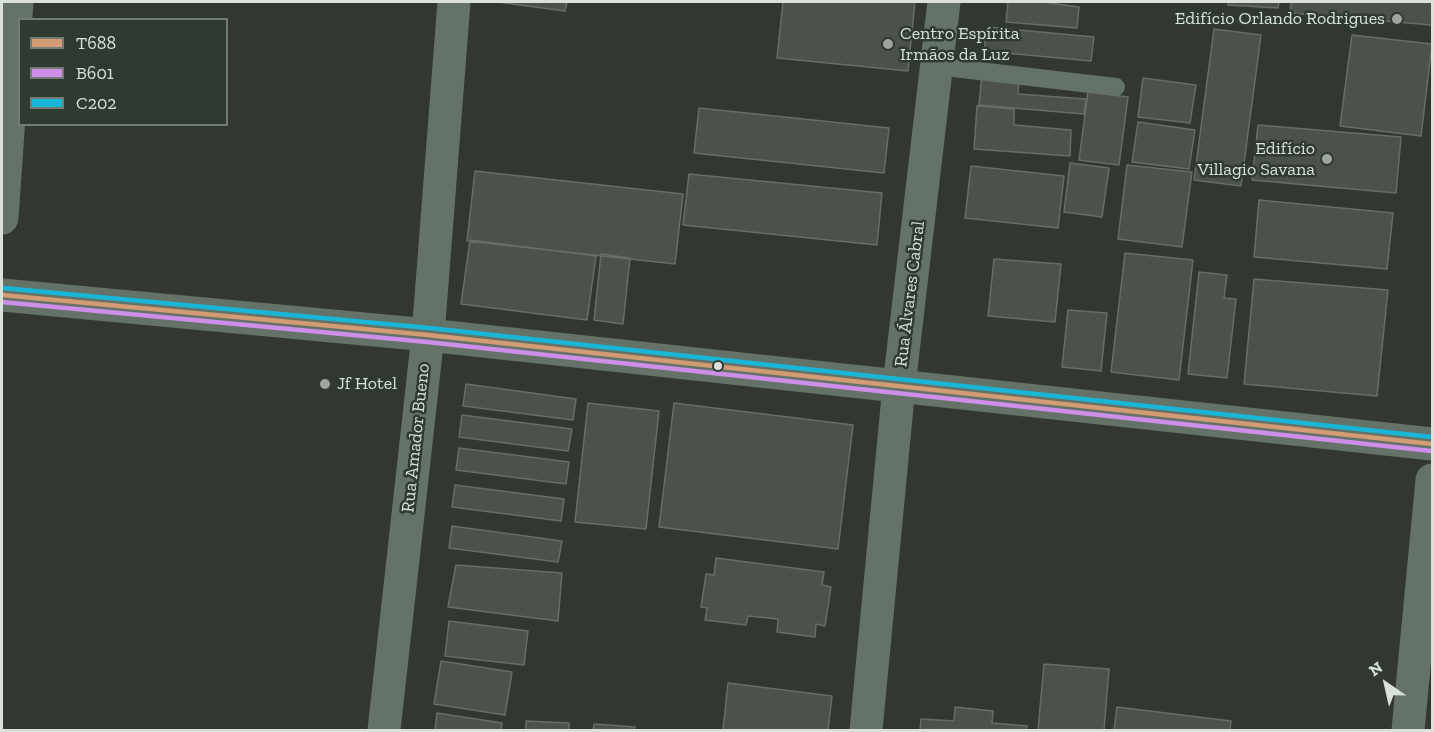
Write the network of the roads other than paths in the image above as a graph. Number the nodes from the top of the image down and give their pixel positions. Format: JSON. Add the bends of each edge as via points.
{"nodes":[{"id":1,"x":17,"y":2,"type":"edge"},
{"id":2,"x":454,"y":2,"type":"edge"},
{"id":3,"x":944,"y":2,"type":"edge"},
{"id":4,"x":936,"y":66,"type":"junction"},
{"id":5,"x":1116,"y":87,"type":"dead end"},
{"id":6,"x":2,"y":218,"type":"edge"},
{"id":7,"x":2,"y":295,"type":"edge"},
{"id":8,"x":428,"y":335,"type":"junction"},
{"id":9,"x":899,"y":386,"type":"junction"},
{"id":10,"x":1432,"y":444,"type":"edge"},
{"id":11,"x":1432,"y":480,"type":"edge"},
{"id":12,"x":384,"y":730,"type":"edge"},
{"id":13,"x":866,"y":730,"type":"edge"},
{"id":14,"x":1408,"y":730,"type":"edge"}],
"edges":[{"from":1,"to":6,"type":"street"},
{"from":2,"to":8,"type":"street","name":"Rua Amador Bueno"},
{"from":3,"to":4,"type":"street","name":"Rua Álvares Cabral"},
{"from":4,"to":5,"type":"lane"},
{"from":4,"to":9,"type":"street","name":"Rua Álvares Cabral"},
{"from":7,"to":8,"type":"street"},
{"from":8,"to":9,"type":"street"},
{"from":8,"to":12,"type":"street","name":"Rua Amador Bueno"},
{"from":9,"to":10,"type":"street"},
{"from":9,"to":13,"type":"street","name":"Rua Álvares Cabral"},
{"from":11,"to":14,"type":"street"}]}
